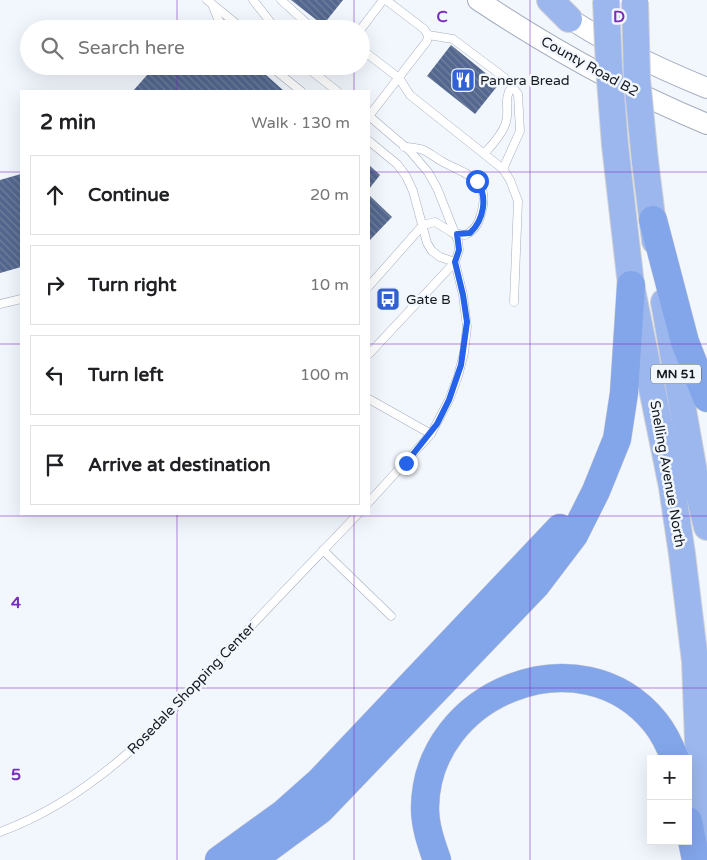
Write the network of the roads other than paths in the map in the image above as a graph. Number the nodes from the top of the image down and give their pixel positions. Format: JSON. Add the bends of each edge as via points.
{"nodes":[{"id":1,"x":253,"y":0,"type":"edge"},
{"id":2,"x":280,"y":0,"type":"edge"},
{"id":3,"x":385,"y":0,"type":"edge"},
{"id":4,"x":478,"y":0,"type":"edge"},
{"id":5,"x":541,"y":0,"type":"edge"},
{"id":6,"x":550,"y":0,"type":"edge"},
{"id":7,"x":606,"y":0,"type":"edge"},
{"id":8,"x":210,"y":1,"type":"edge"},
{"id":9,"x":635,"y":1,"type":"edge"},
{"id":10,"x":569,"y":19,"type":"junction"},
{"id":11,"x":219,"y":20,"type":"edge"},
{"id":12,"x":232,"y":20,"type":"edge"},
{"id":13,"x":269,"y":20,"type":"edge"},
{"id":14,"x":303,"y":20,"type":"edge"},
{"id":15,"x":368,"y":20,"type":"edge"},
{"id":16,"x":428,"y":35,"type":"junction"},
{"id":17,"x":370,"y":56,"type":"edge"},
{"id":18,"x":281,"y":75,"type":"edge"},
{"id":19,"x":317,"y":75,"type":"edge"},
{"id":20,"x":398,"y":78,"type":"junction"},
{"id":21,"x":512,"y":86,"type":"junction"},
{"id":22,"x":707,"y":88,"type":"edge"},
{"id":23,"x":300,"y":90,"type":"edge"},
{"id":24,"x":336,"y":90,"type":"edge"},
{"id":25,"x":370,"y":115,"type":"edge"},
{"id":26,"x":370,"y":117,"type":"edge"},
{"id":27,"x":707,"y":124,"type":"edge"},
{"id":28,"x":370,"y":141,"type":"edge"},
{"id":29,"x":404,"y":147,"type":"junction"},
{"id":30,"x":484,"y":154,"type":"junction"},
{"id":31,"x":503,"y":169,"type":"junction"},
{"id":32,"x":653,"y":220,"type":"junction"},
{"id":33,"x":423,"y":225,"type":"junction"},
{"id":34,"x":457,"y":234,"type":"junction"},
{"id":35,"x":455,"y":262,"type":"junction"},
{"id":36,"x":370,"y":285,"type":"edge"},
{"id":37,"x":631,"y":285,"type":"junction"},
{"id":38,"x":20,"y":299,"type":"edge"},
{"id":39,"x":514,"y":302,"type":"dead end"},
{"id":40,"x":0,"y":304,"type":"edge"},
{"id":41,"x":370,"y":353,"type":"edge"},
{"id":42,"x":707,"y":398,"type":"edge"},
{"id":43,"x":370,"y":400,"type":"edge"},
{"id":44,"x":431,"y":434,"type":"junction"},
{"id":45,"x":596,"y":491,"type":"junction"},
{"id":46,"x":370,"y":501,"type":"edge"},
{"id":47,"x":357,"y":515,"type":"edge"},
{"id":48,"x":707,"y":527,"type":"edge"},
{"id":49,"x":323,"y":550,"type":"junction"},
{"id":50,"x":391,"y":616,"type":"dead end"},
{"id":51,"x":673,"y":755,"type":"edge"},
{"id":52,"x":0,"y":832,"type":"edge"},
{"id":53,"x":692,"y":840,"type":"edge"},
{"id":54,"x":219,"y":860,"type":"edge"},
{"id":55,"x":252,"y":860,"type":"edge"},
{"id":56,"x":436,"y":860,"type":"edge"},
{"id":57,"x":696,"y":860,"type":"edge"},
{"id":58,"x":700,"y":860,"type":"edge"}],
"edges":[{"from":1,"to":13,"type":"lane"},
{"from":2,"to":14,"type":"lane"},
{"from":3,"to":15,"type":"lane"},
{"from":3,"to":16,"type":"lane"},
{"from":4,"to":27,"type":"street","name":"County Road B2","via":[[589,68]]},
{"from":5,"to":10,"type":"street"},
{"from":6,"to":10,"type":"highway"},
{"from":7,"to":37,"type":"highway","name":"Snelling Avenue North","number":"MN 51","bridge":true,"via":[[615,145]]},
{"from":8,"to":11,"type":"lane"},
{"from":8,"to":12,"type":"lane"},
{"from":9,"to":32,"type":"highway","name":"Snelling Avenue North","number":"MN 51","bridge":true,"via":[[637,79]]},
{"from":10,"to":22,"type":"street","via":[[641,60]]},
{"from":16,"to":20,"type":"lane","via":[[427,41]]},
{"from":16,"to":21,"type":"lane","via":[[453,38]]},
{"from":17,"to":20,"type":"lane"},
{"from":18,"to":23,"type":"lane"},
{"from":19,"to":24,"type":"lane"},
{"from":20,"to":25,"type":"lane"},
{"from":20,"to":30,"type":"lane","via":[[410,95]]},
{"from":21,"to":30,"type":"lane","via":[[506,94],[506,123]]},
{"from":21,"to":31,"type":"lane","via":[[518,94],[520,130]]},
{"from":26,"to":29,"type":"lane"},
{"from":28,"to":33,"type":"lane","via":[[406,176]]},
{"from":29,"to":34,"type":"lane","via":[[433,179]]},
{"from":29,"to":34,"type":"lane","via":[[426,150],[470,174],[479,183],[484,201],[479,221],[470,233]]},
{"from":30,"to":31,"type":"lane"},
{"from":31,"to":39,"type":"lane","via":[[518,201]]},
{"from":32,"to":42,"type":"highway","via":[[685,342]]},
{"from":32,"to":48,"type":"highway","name":"Snelling Avenue North","number":"MN 51","via":[[671,346]]},
{"from":33,"to":34,"type":"lane","via":[[436,222]]},
{"from":33,"to":35,"type":"lane","via":[[432,251]]},
{"from":33,"to":36,"type":"lane"},
{"from":34,"to":35,"type":"lane","via":[[459,250]]},
{"from":35,"to":41,"type":"lane"},
{"from":35,"to":44,"type":"lane","via":[[466,314],[465,344],[454,387]]},
{"from":37,"to":45,"type":"highway","via":[[624,393],[617,439]]},
{"from":37,"to":58,"type":"highway","name":"Snelling Avenue North","number":"MN 51","via":[[672,487],[695,662]]},
{"from":38,"to":40,"type":"lane"},
{"from":43,"to":44,"type":"lane"},
{"from":44,"to":46,"type":"lane"},
{"from":45,"to":54,"type":"highway","via":[[320,781],[284,813]]},
{"from":45,"to":55,"type":"highway","via":[[574,534],[536,585],[320,810]]},
{"from":47,"to":49,"type":"lane","name":"Rosedale Shopping Center"},
{"from":49,"to":50,"type":"lane"},
{"from":49,"to":52,"type":"lane","name":"Rosedale Shopping Center","via":[[123,759],[60,804]]},
{"from":51,"to":56,"type":"highway","via":[[656,722],[624,694],[606,686],[562,678],[517,685],[495,694],[460,721],[435,760],[425,806]]},
{"from":53,"to":57,"type":"highway"}]}
